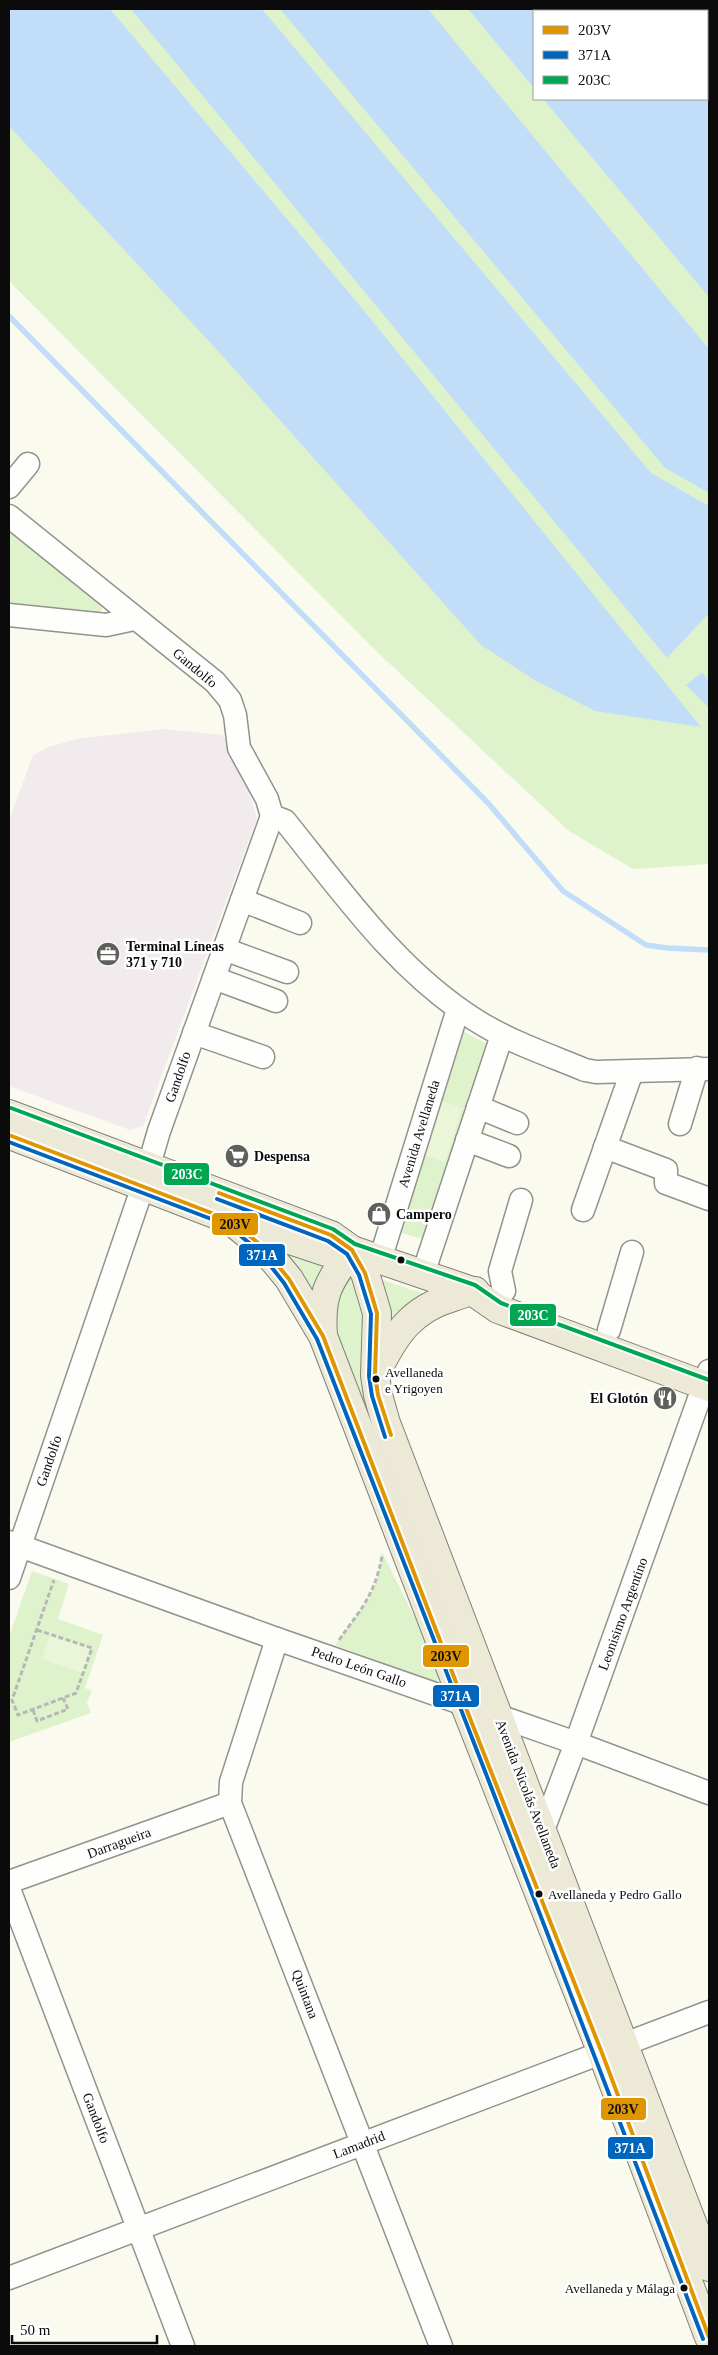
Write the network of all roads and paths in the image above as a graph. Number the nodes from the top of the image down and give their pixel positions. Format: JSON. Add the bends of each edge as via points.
{"nodes":[{"id":1,"x":28,"y":464,"type":"dead end"},
{"id":2,"x":9,"y":487,"type":"edge"},
{"id":3,"x":9,"y":516,"type":"edge"},
{"id":4,"x":9,"y":615,"type":"edge"},
{"id":5,"x":134,"y":619,"type":"junction"},
{"id":6,"x":272,"y":816,"type":"junction"},
{"id":7,"x":242,"y":900,"type":"junction"},
{"id":8,"x":300,"y":923,"type":"dead end"},
{"id":9,"x":224,"y":949,"type":"junction"},
{"id":10,"x":287,"y":972,"type":"dead end"},
{"id":11,"x":214,"y":978,"type":"junction"},
{"id":12,"x":276,"y":1001,"type":"dead end"},
{"id":13,"x":458,"y":1009,"type":"junction"},
{"id":14,"x":194,"y":1033,"type":"junction"},
{"id":15,"x":502,"y":1035,"type":"junction"},
{"id":16,"x":263,"y":1057,"type":"dead end"},
{"id":17,"x":703,"y":1068,"type":"edge"},
{"id":18,"x":631,"y":1074,"type":"dead end"},
{"id":19,"x":478,"y":1107,"type":"junction"},
{"id":20,"x":9,"y":1114,"type":"edge"},
{"id":21,"x":517,"y":1123,"type":"dead end"},
{"id":22,"x":680,"y":1124,"type":"dead end"},
{"id":23,"x":9,"y":1135,"type":"edge"},
{"id":24,"x":468,"y":1140,"type":"junction"},
{"id":25,"x":606,"y":1147,"type":"junction"},
{"id":26,"x":509,"y":1156,"type":"dead end"},
{"id":27,"x":147,"y":1177,"type":"junction"},
{"id":28,"x":709,"y":1199,"type":"edge"},
{"id":29,"x":521,"y":1200,"type":"dead end"},
{"id":30,"x":583,"y":1210,"type":"dead end"},
{"id":31,"x":230,"y":1220,"type":"junction"},
{"id":32,"x":352,"y":1250,"type":"junction"},
{"id":33,"x":632,"y":1252,"type":"dead end"},
{"id":34,"x":380,"y":1260,"type":"junction"},
{"id":35,"x":423,"y":1274,"type":"junction"},
{"id":36,"x":472,"y":1291,"type":"junction"},
{"id":37,"x":504,"y":1291,"type":"junction"},
{"id":38,"x":609,"y":1330,"type":"junction"},
{"id":39,"x":323,"y":1336,"type":"junction"},
{"id":40,"x":375,"y":1375,"type":"junction"},
{"id":41,"x":708,"y":1378,"type":"edge"},
{"id":42,"x":397,"y":1530,"type":"junction"},
{"id":43,"x":14,"y":1544,"type":"edge"},
{"id":44,"x":61,"y":1560,"type":"junction"},
{"id":45,"x":9,"y":1578,"type":"edge"},
{"id":46,"x":37,"y":1630,"type":"junction"},
{"id":47,"x":277,"y":1639,"type":"junction"},
{"id":48,"x":328,"y":1656,"type":"junction"},
{"id":49,"x":63,"y":1698,"type":"junction"},
{"id":50,"x":10,"y":1699,"type":"edge"},
{"id":51,"x":464,"y":1703,"type":"junction"},
{"id":52,"x":33,"y":1710,"type":"junction"},
{"id":53,"x":498,"y":1716,"type":"junction"},
{"id":54,"x":576,"y":1743,"type":"junction"},
{"id":55,"x":709,"y":1793,"type":"edge"},
{"id":56,"x":230,"y":1803,"type":"junction"},
{"id":57,"x":543,"y":1830,"type":"junction"},
{"id":58,"x":518,"y":1841,"type":"junction"},
{"id":59,"x":9,"y":1882,"type":"edge"},
{"id":60,"x":9,"y":1889,"type":"edge"},
{"id":61,"x":709,"y":2012,"type":"edge"},
{"id":62,"x":613,"y":2049,"type":"junction"},
{"id":63,"x":363,"y":2144,"type":"junction"},
{"id":64,"x":138,"y":2230,"type":"junction"},
{"id":65,"x":709,"y":2267,"type":"edge"},
{"id":66,"x":9,"y":2278,"type":"edge"},
{"id":67,"x":709,"y":2337,"type":"edge"},
{"id":68,"x":183,"y":2346,"type":"edge"},
{"id":69,"x":441,"y":2346,"type":"edge"}],
"edges":[{"from":1,"to":2,"type":"street"},
{"from":3,"to":5,"type":"street","name":"Gandolfo"},
{"from":4,"to":5,"type":"street","via":[[106,625]]},
{"from":5,"to":6,"type":"street","name":"Gandolfo","via":[[215,682],[230,700],[239,748],[267,799]]},
{"from":6,"to":7,"type":"street","name":"Gandolfo"},
{"from":6,"to":13,"type":"street","via":[[285,821],[405,965]]},
{"from":7,"to":8,"type":"street"},
{"from":7,"to":9,"type":"street","name":"Gandolfo"},
{"from":9,"to":10,"type":"street"},
{"from":9,"to":11,"type":"street","name":"Gandolfo"},
{"from":11,"to":12,"type":"street"},
{"from":11,"to":14,"type":"street","name":"Gandolfo"},
{"from":13,"to":15,"type":"street"},
{"from":13,"to":34,"type":"street","name":"Avenida Avellaneda"},
{"from":14,"to":16,"type":"street"},
{"from":14,"to":27,"type":"street","name":"Gandolfo","via":[[159,1131]]},
{"from":15,"to":17,"type":"street","via":[[596,1072]]},
{"from":15,"to":19,"type":"street"},
{"from":17,"to":22,"type":"street"},
{"from":18,"to":25,"type":"street"},
{"from":19,"to":21,"type":"street"},
{"from":19,"to":24,"type":"street"},
{"from":20,"to":27,"type":"main road"},
{"from":23,"to":27,"type":"main road"},
{"from":24,"to":26,"type":"street"},
{"from":24,"to":35,"type":"street"},
{"from":25,"to":28,"type":"street","via":[[666,1170],[666,1183]]},
{"from":25,"to":30,"type":"street"},
{"from":27,"to":31,"type":"main road"},
{"from":27,"to":32,"type":"main road","via":[[331,1234]]},
{"from":27,"to":43,"type":"street","name":"Gandolfo"},
{"from":29,"to":37,"type":"street","via":[[500,1271]]},
{"from":31,"to":32,"type":"main road","via":[[325,1252]]},
{"from":31,"to":39,"type":"main road","name":"Avenida Nicolás Avellaneda","via":[[262,1246],[289,1279]]},
{"from":32,"to":34,"type":"main road"},
{"from":32,"to":39,"type":"main road","name":"Avenida Nicolás Avellaneda","via":[[325,1294]]},
{"from":32,"to":40,"type":"main road","name":"Avenida Nicolás Avellaneda","via":[[366,1273],[377,1313]]},
{"from":33,"to":38,"type":"street"},
{"from":34,"to":35,"type":"main road"},
{"from":35,"to":36,"type":"main road"},
{"from":36,"to":37,"type":"main road"},
{"from":36,"to":40,"type":"main road","via":[[434,1302],[411,1318],[391,1342]]},
{"from":36,"to":41,"type":"main road","via":[[498,1309]]},
{"from":37,"to":38,"type":"main road"},
{"from":38,"to":41,"type":"main road"},
{"from":39,"to":42,"type":"main road","name":"Avenida Nicolás Avellaneda"},
{"from":40,"to":53,"type":"main road","name":"Avenida Nicolás Avellaneda","via":[[386,1423]]},
{"from":41,"to":54,"type":"street","name":"Leonisimo Argentino"},
{"from":42,"to":48,"type":"path","via":[[382,1552],[377,1580],[369,1599]]},
{"from":42,"to":51,"type":"main road","name":"Avenida Nicolás Avellaneda"},
{"from":43,"to":44,"type":"street","name":"Pedro León Gallo"},
{"from":43,"to":45,"type":"street","name":"Gandolfo"},
{"from":44,"to":46,"type":"path"},
{"from":44,"to":47,"type":"street","name":"Pedro León Gallo"},
{"from":46,"to":49,"type":"path","via":[[92,1648],[76,1693]]},
{"from":46,"to":50,"type":"path"},
{"from":47,"to":48,"type":"street","name":"Pedro León Gallo"},
{"from":47,"to":56,"type":"street","name":"Quintana","via":[[231,1782]]},
{"from":48,"to":51,"type":"street","name":"Pedro León Gallo"},
{"from":49,"to":52,"type":"path"},
{"from":49,"to":52,"type":"path","via":[[68,1709],[37,1721]]},
{"from":50,"to":52,"type":"path","via":[[18,1715]]},
{"from":51,"to":53,"type":"street","name":"Pedro León Gallo"},
{"from":51,"to":58,"type":"main road","name":"Avenida Nicolás Avellaneda"},
{"from":53,"to":54,"type":"street","name":"Pedro León Gallo"},
{"from":53,"to":57,"type":"main road","name":"Avenida Nicolás Avellaneda"},
{"from":54,"to":55,"type":"street","name":"Pedro León Gallo"},
{"from":54,"to":57,"type":"street","name":"Leonisimo Argentino"},
{"from":56,"to":59,"type":"street","name":"Darragueira"},
{"from":56,"to":63,"type":"street","name":"Quintana"},
{"from":57,"to":58,"type":"street"},
{"from":57,"to":62,"type":"main road","name":"Avenida Nicolás Avellaneda"},
{"from":58,"to":62,"type":"main road","name":"Avenida Nicolás Avellaneda"},
{"from":60,"to":64,"type":"street","name":"Gandolfo"},
{"from":61,"to":62,"type":"street","name":"Lamadrid"},
{"from":62,"to":63,"type":"street","name":"Lamadrid"},
{"from":62,"to":65,"type":"main road","name":"Avenida Nicolás Avellaneda"},
{"from":62,"to":67,"type":"main road","name":"Avenida Nicolás Avellaneda"},
{"from":63,"to":64,"type":"street","name":"Lamadrid"},
{"from":63,"to":69,"type":"street","name":"Quintana"},
{"from":64,"to":66,"type":"street","name":"Lamadrid"},
{"from":64,"to":68,"type":"street","name":"Gandolfo"}]}
